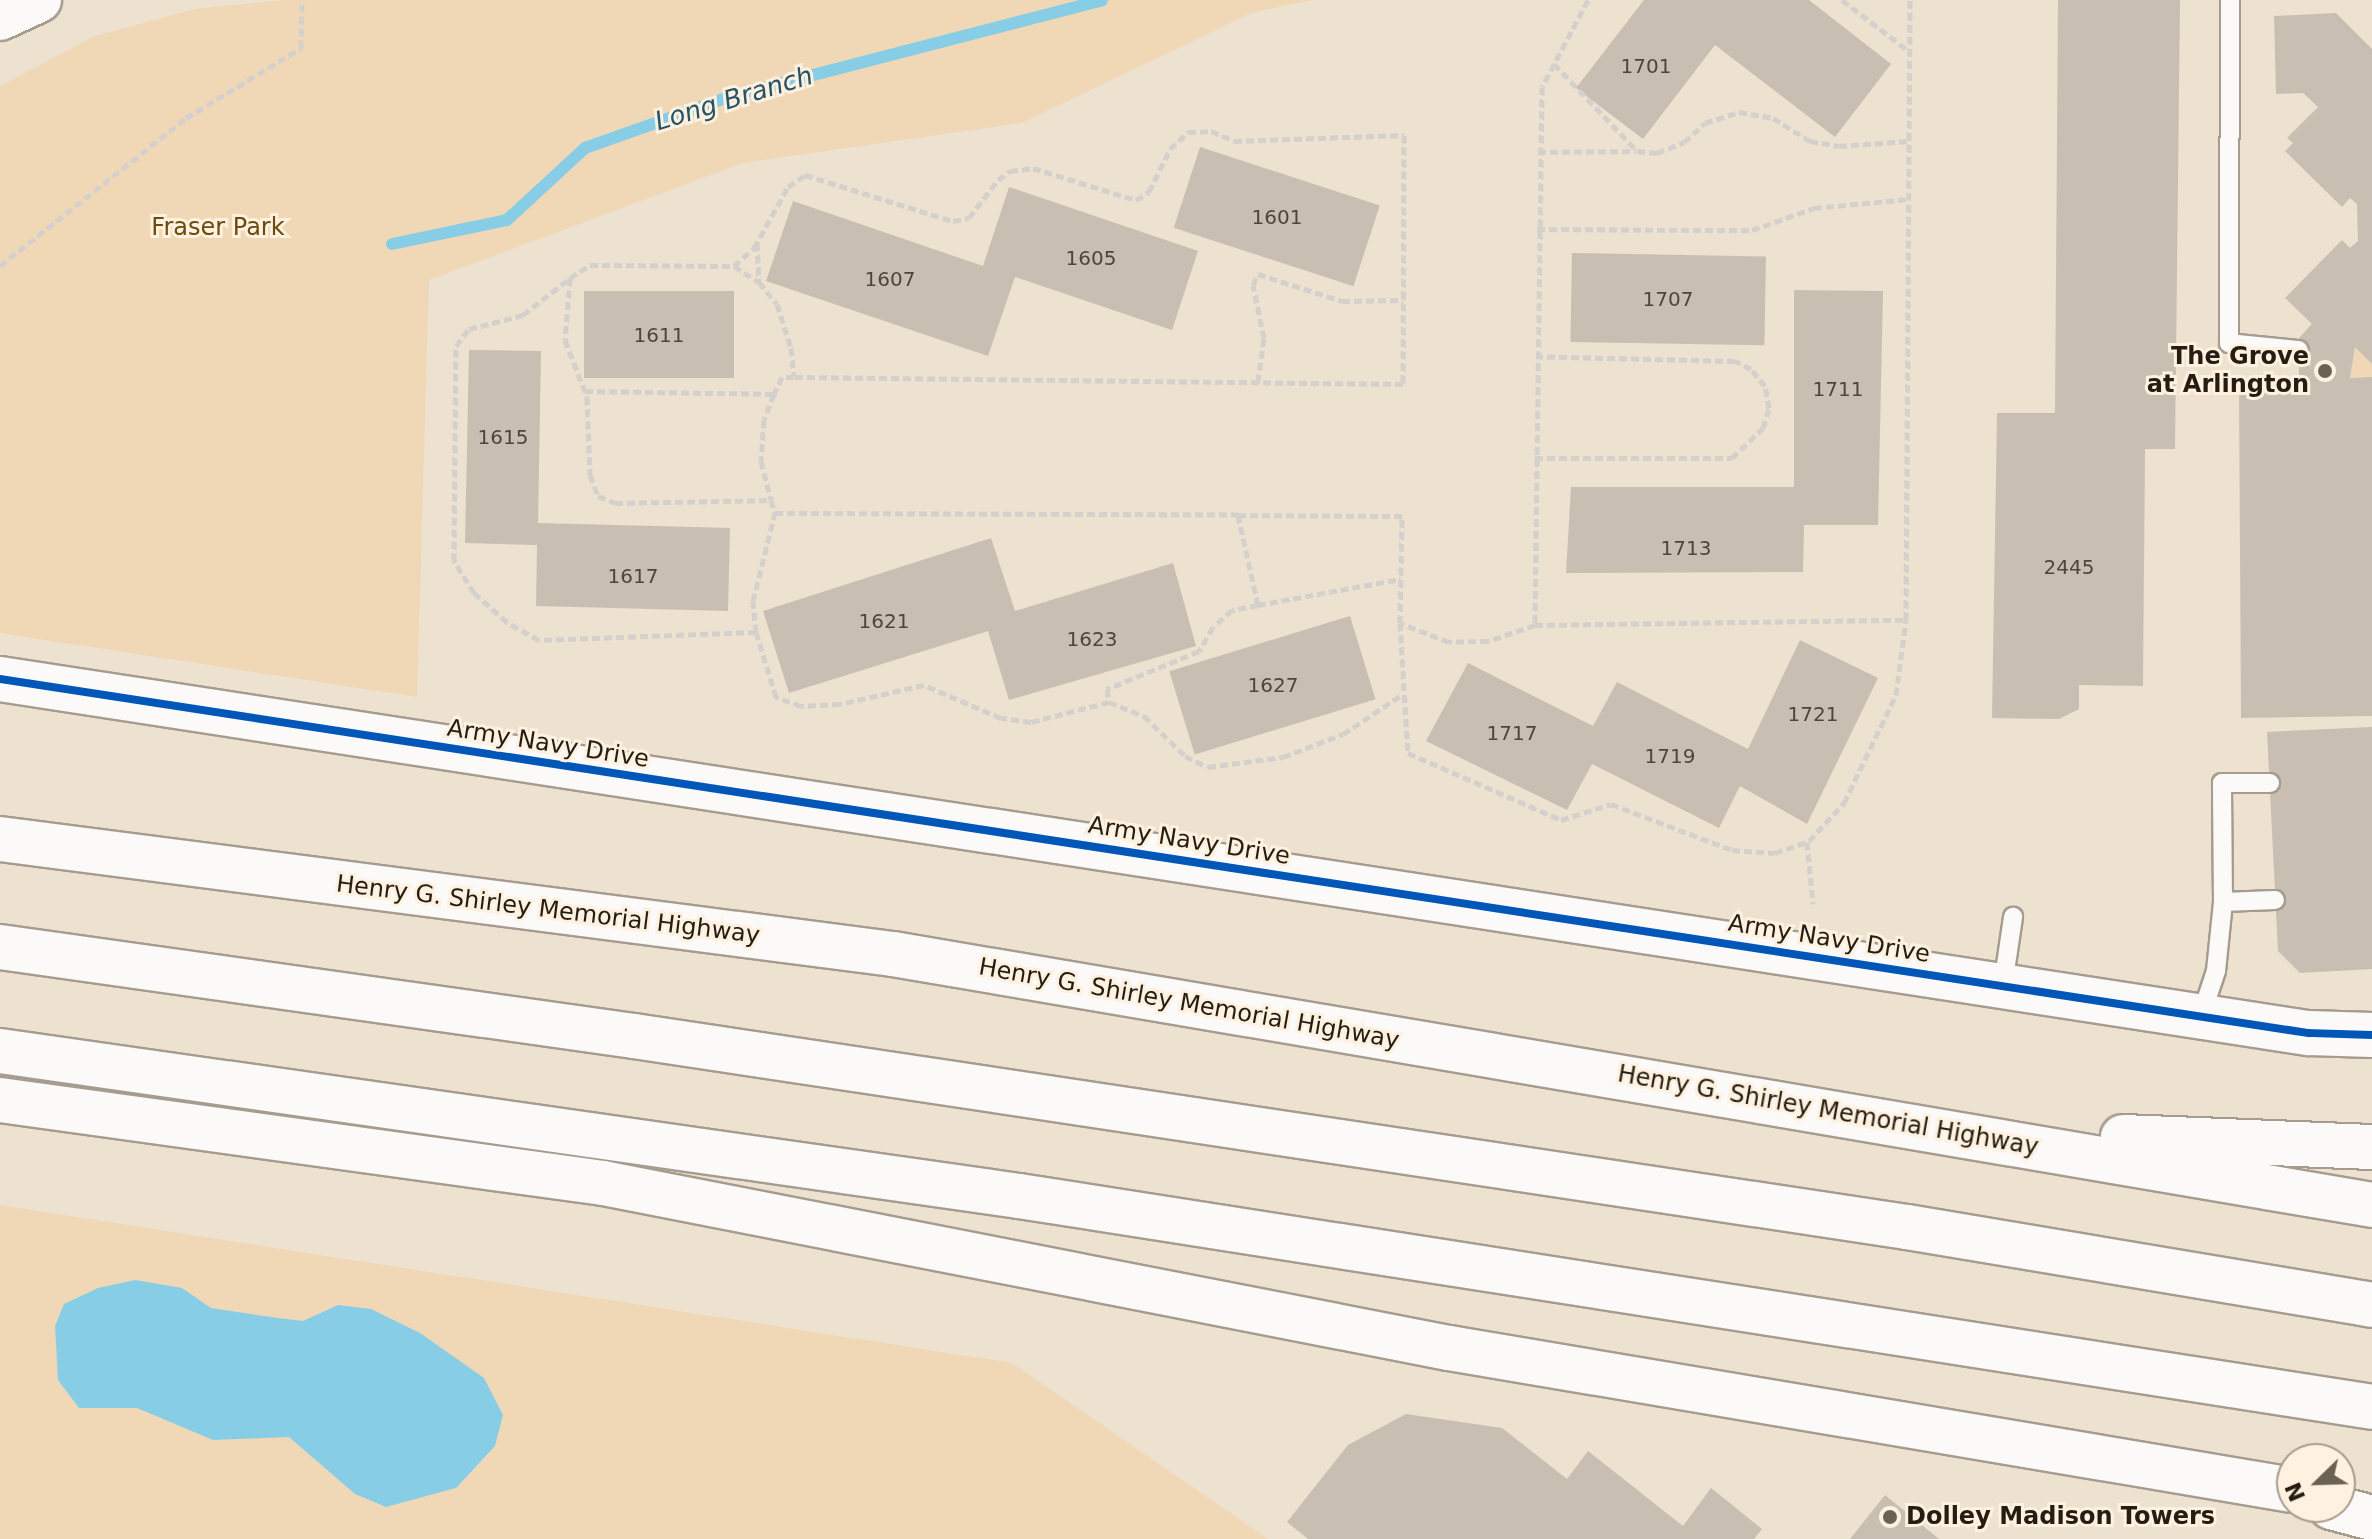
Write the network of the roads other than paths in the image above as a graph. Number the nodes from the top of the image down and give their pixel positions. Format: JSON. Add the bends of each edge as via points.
{"nodes":[{"id":1,"x":39,"y":0,"type":"edge"},
{"id":2,"x":2230,"y":0,"type":"edge"},
{"id":3,"x":0,"y":18,"type":"edge"},
{"id":4,"x":2299,"y":350,"type":"dead end"},
{"id":5,"x":0,"y":679,"type":"edge"},
{"id":6,"x":2270,"y":783,"type":"dead end"},
{"id":7,"x":0,"y":839,"type":"edge"},
{"id":8,"x":2275,"y":900,"type":"dead end"},
{"id":9,"x":2223,"y":902,"type":"junction"},
{"id":10,"x":2013,"y":917,"type":"dead end"},
{"id":11,"x":0,"y":947,"type":"edge"},
{"id":12,"x":2003,"y":985,"type":"junction"},
{"id":13,"x":2201,"y":1016,"type":"junction"},
{"id":14,"x":2372,"y":1035,"type":"edge"},
{"id":15,"x":0,"y":1051,"type":"edge"},
{"id":16,"x":0,"y":1100,"type":"edge"},
{"id":17,"x":1932,"y":1127,"type":"junction"},
{"id":18,"x":2372,"y":1147,"type":"edge"},
{"id":19,"x":2372,"y":1205,"type":"edge"},
{"id":20,"x":2372,"y":1305,"type":"edge"},
{"id":21,"x":2372,"y":1407,"type":"edge"},
{"id":22,"x":2223,"y":1479,"type":"junction"},
{"id":23,"x":2276,"y":1487,"type":"edge"},
{"id":24,"x":2276,"y":1493,"type":"edge"}],
"edges":[{"from":1,"to":3,"type":"main road"},
{"from":2,"to":4,"type":"lane","via":[[2229,343]]},
{"from":5,"to":12,"type":"main road","name":"Army Navy Drive"},
{"from":6,"to":9,"type":"lane","via":[[2222,783]]},
{"from":7,"to":17,"type":"main road","name":"Henry G. Shirley Memorial Highway","via":[[893,954]]},
{"from":8,"to":9,"type":"lane"},
{"from":9,"to":13,"type":"lane","via":[[2216,971]]},
{"from":10,"to":12,"type":"lane"},
{"from":11,"to":20,"type":"main road","via":[[634,1036],[1860,1220]]},
{"from":12,"to":13,"type":"main road","name":"Army Navy Drive"},
{"from":13,"to":14,"type":"main road","name":"Army Navy Drive","via":[[2309,1033]]},
{"from":15,"to":21,"type":"main road","via":[[1019,1196]]},
{"from":16,"to":22,"type":"main road","via":[[603,1183],[1449,1348]]},
{"from":17,"to":18,"type":"main road"},
{"from":17,"to":19,"type":"main road","name":"Henry G. Shirley Memorial Highway"},
{"from":22,"to":23,"type":"main road"},
{"from":22,"to":24,"type":"main road"}]}
